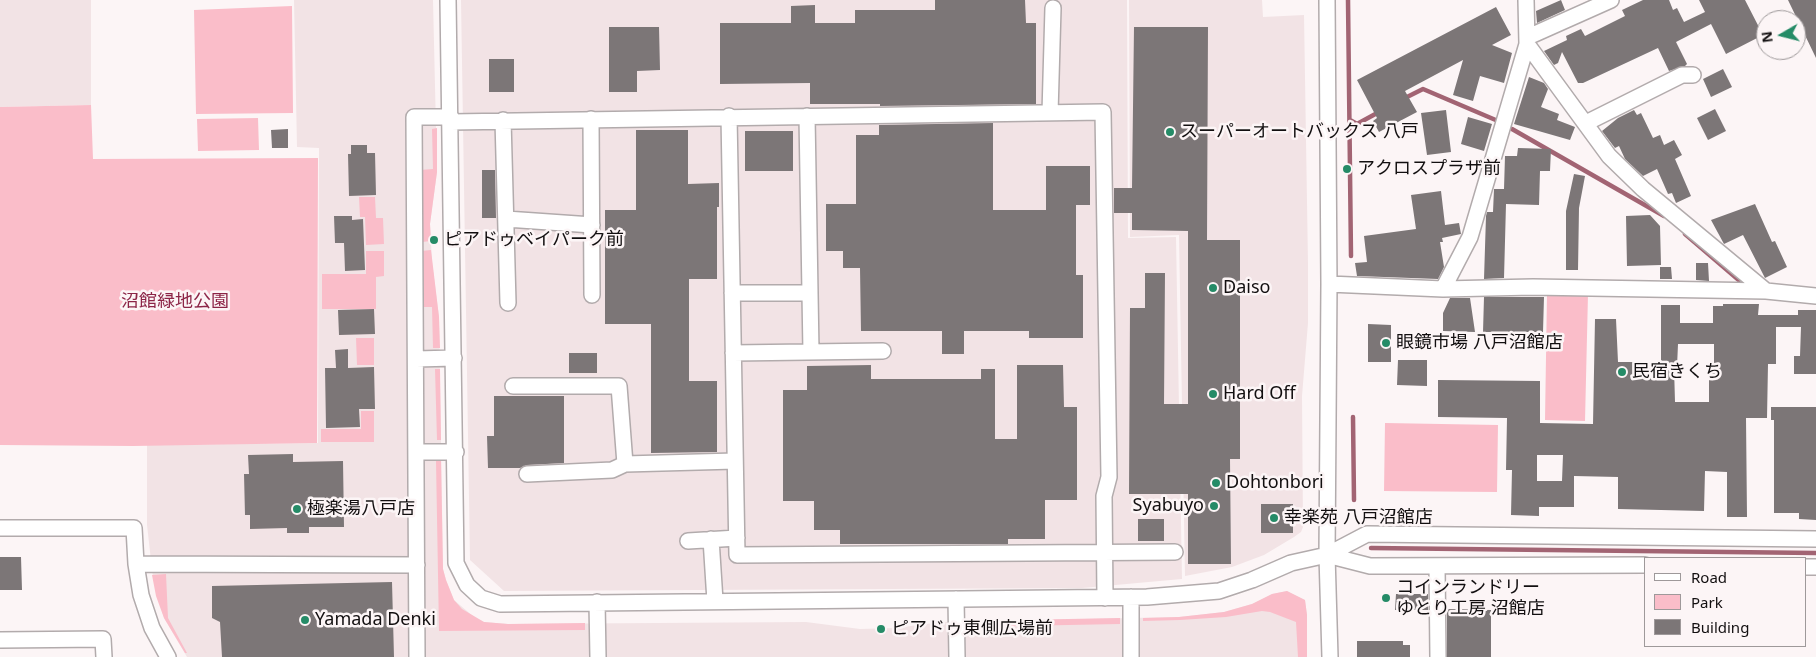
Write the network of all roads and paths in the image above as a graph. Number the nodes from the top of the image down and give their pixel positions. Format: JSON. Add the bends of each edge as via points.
{"nodes":[{"id":1,"x":448,"y":0,"type":"edge"},
{"id":2,"x":1327,"y":0,"type":"edge"},
{"id":3,"x":1526,"y":0,"type":"edge"},
{"id":4,"x":1611,"y":0,"type":"edge"},
{"id":5,"x":1053,"y":8,"type":"dead end"},
{"id":6,"x":1528,"y":41,"type":"junction"},
{"id":7,"x":1693,"y":75,"type":"dead end"},
{"id":8,"x":1050,"y":112,"type":"junction"},
{"id":9,"x":729,"y":116,"type":"junction"},
{"id":10,"x":807,"y":116,"type":"junction"},
{"id":11,"x":451,"y":119,"type":"junction"},
{"id":12,"x":591,"y":119,"type":"junction"},
{"id":13,"x":503,"y":120,"type":"junction"},
{"id":14,"x":1586,"y":123,"type":"junction"},
{"id":15,"x":506,"y":219,"type":"junction"},
{"id":16,"x":592,"y":225,"type":"junction"},
{"id":17,"x":1329,"y":284,"type":"junction"},
{"id":18,"x":1443,"y":289,"type":"junction"},
{"id":19,"x":1766,"y":291,"type":"junction"},
{"id":20,"x":810,"y":293,"type":"junction"},
{"id":21,"x":732,"y":294,"type":"junction"},
{"id":22,"x":592,"y":295,"type":"dead end"},
{"id":23,"x":1816,"y":296,"type":"edge"},
{"id":24,"x":508,"y":303,"type":"dead end"},
{"id":25,"x":883,"y":351,"type":"dead end"},
{"id":26,"x":811,"y":352,"type":"junction"},
{"id":27,"x":733,"y":353,"type":"junction"},
{"id":28,"x":454,"y":358,"type":"junction"},
{"id":29,"x":416,"y":359,"type":"junction"},
{"id":30,"x":514,"y":386,"type":"dead end"},
{"id":31,"x":416,"y":452,"type":"junction"},
{"id":32,"x":456,"y":452,"type":"junction"},
{"id":33,"x":735,"y":461,"type":"junction"},
{"id":34,"x":625,"y":464,"type":"junction"},
{"id":35,"x":527,"y":474,"type":"dead end"},
{"id":36,"x":0,"y":528,"type":"edge"},
{"id":37,"x":737,"y":538,"type":"junction"},
{"id":38,"x":1816,"y":539,"type":"edge"},
{"id":39,"x":712,"y":540,"type":"junction"},
{"id":40,"x":688,"y":541,"type":"dead end"},
{"id":41,"x":1105,"y":551,"type":"junction"},
{"id":42,"x":1175,"y":552,"type":"dead end"},
{"id":43,"x":1327,"y":555,"type":"junction"},
{"id":44,"x":136,"y":564,"type":"junction"},
{"id":45,"x":416,"y":565,"type":"junction"},
{"id":46,"x":1644,"y":565,"type":"edge"},
{"id":47,"x":1437,"y":566,"type":"junction"},
{"id":48,"x":1131,"y":597,"type":"junction"},
{"id":49,"x":1105,"y":598,"type":"junction"},
{"id":50,"x":956,"y":599,"type":"junction"},
{"id":51,"x":714,"y":601,"type":"junction"},
{"id":52,"x":597,"y":602,"type":"junction"},
{"id":53,"x":0,"y":640,"type":"edge"},
{"id":54,"x":104,"y":657,"type":"edge"},
{"id":55,"x":168,"y":657,"type":"edge"},
{"id":56,"x":417,"y":657,"type":"edge"},
{"id":57,"x":598,"y":657,"type":"edge"},
{"id":58,"x":957,"y":657,"type":"edge"},
{"id":59,"x":1131,"y":657,"type":"edge"},
{"id":60,"x":1330,"y":657,"type":"edge"},
{"id":61,"x":1438,"y":657,"type":"edge"}],
"edges":[{"from":1,"to":11,"type":"street"},
{"from":2,"to":17,"type":"street"},
{"from":3,"to":6,"type":"street"},
{"from":4,"to":6,"type":"street"},
{"from":5,"to":8,"type":"street"},
{"from":6,"to":14,"type":"street"},
{"from":6,"to":18,"type":"street","via":[[1470,236]]},
{"from":7,"to":14,"type":"street","via":[[1682,75]]},
{"from":8,"to":10,"type":"street"},
{"from":8,"to":41,"type":"street","via":[[1102,112],[1109,477],[1104,496]]},
{"from":9,"to":10,"type":"street"},
{"from":9,"to":12,"type":"street"},
{"from":9,"to":21,"type":"street"},
{"from":10,"to":20,"type":"street"},
{"from":11,"to":13,"type":"street"},
{"from":11,"to":28,"type":"street"},
{"from":11,"to":29,"type":"street","via":[[414,118]]},
{"from":12,"to":13,"type":"street"},
{"from":12,"to":16,"type":"street"},
{"from":13,"to":15,"type":"street"},
{"from":14,"to":19,"type":"street","via":[[1608,156],[1643,189]]},
{"from":15,"to":16,"type":"street"},
{"from":15,"to":24,"type":"street"},
{"from":16,"to":22,"type":"street"},
{"from":17,"to":18,"type":"street"},
{"from":17,"to":43,"type":"street"},
{"from":18,"to":19,"type":"street"},
{"from":19,"to":23,"type":"street"},
{"from":20,"to":21,"type":"street"},
{"from":20,"to":26,"type":"street"},
{"from":21,"to":27,"type":"street"},
{"from":25,"to":26,"type":"street"},
{"from":26,"to":27,"type":"street"},
{"from":27,"to":33,"type":"street"},
{"from":28,"to":29,"type":"street"},
{"from":28,"to":32,"type":"street"},
{"from":29,"to":31,"type":"street"},
{"from":30,"to":34,"type":"street","via":[[619,386]]},
{"from":31,"to":32,"type":"street"},
{"from":31,"to":45,"type":"street"},
{"from":32,"to":52,"type":"street","via":[[456,563],[467,585],[481,598],[500,604]]},
{"from":33,"to":34,"type":"street"},
{"from":33,"to":37,"type":"street"},
{"from":34,"to":35,"type":"street","via":[[612,470]]},
{"from":36,"to":44,"type":"street","via":[[134,528]]},
{"from":37,"to":39,"type":"street"},
{"from":37,"to":41,"type":"street","via":[[737,554]]},
{"from":38,"to":43,"type":"street","via":[[1367,534]]},
{"from":39,"to":40,"type":"street"},
{"from":39,"to":51,"type":"street"},
{"from":41,"to":42,"type":"street"},
{"from":41,"to":49,"type":"street"},
{"from":43,"to":47,"type":"street","via":[[1370,566]]},
{"from":43,"to":48,"type":"street","via":[[1291,563],[1219,591]]},
{"from":43,"to":60,"type":"street"},
{"from":44,"to":45,"type":"street"},
{"from":44,"to":55,"type":"street","via":[[141,595],[152,628]]},
{"from":45,"to":56,"type":"street"},
{"from":46,"to":47,"type":"street"},
{"from":47,"to":61,"type":"street"},
{"from":48,"to":49,"type":"street"},
{"from":48,"to":59,"type":"street"},
{"from":49,"to":50,"type":"street"},
{"from":50,"to":51,"type":"street"},
{"from":50,"to":58,"type":"street"},
{"from":51,"to":52,"type":"street"},
{"from":52,"to":57,"type":"street"},
{"from":53,"to":54,"type":"street","via":[[103,639]]}]}
